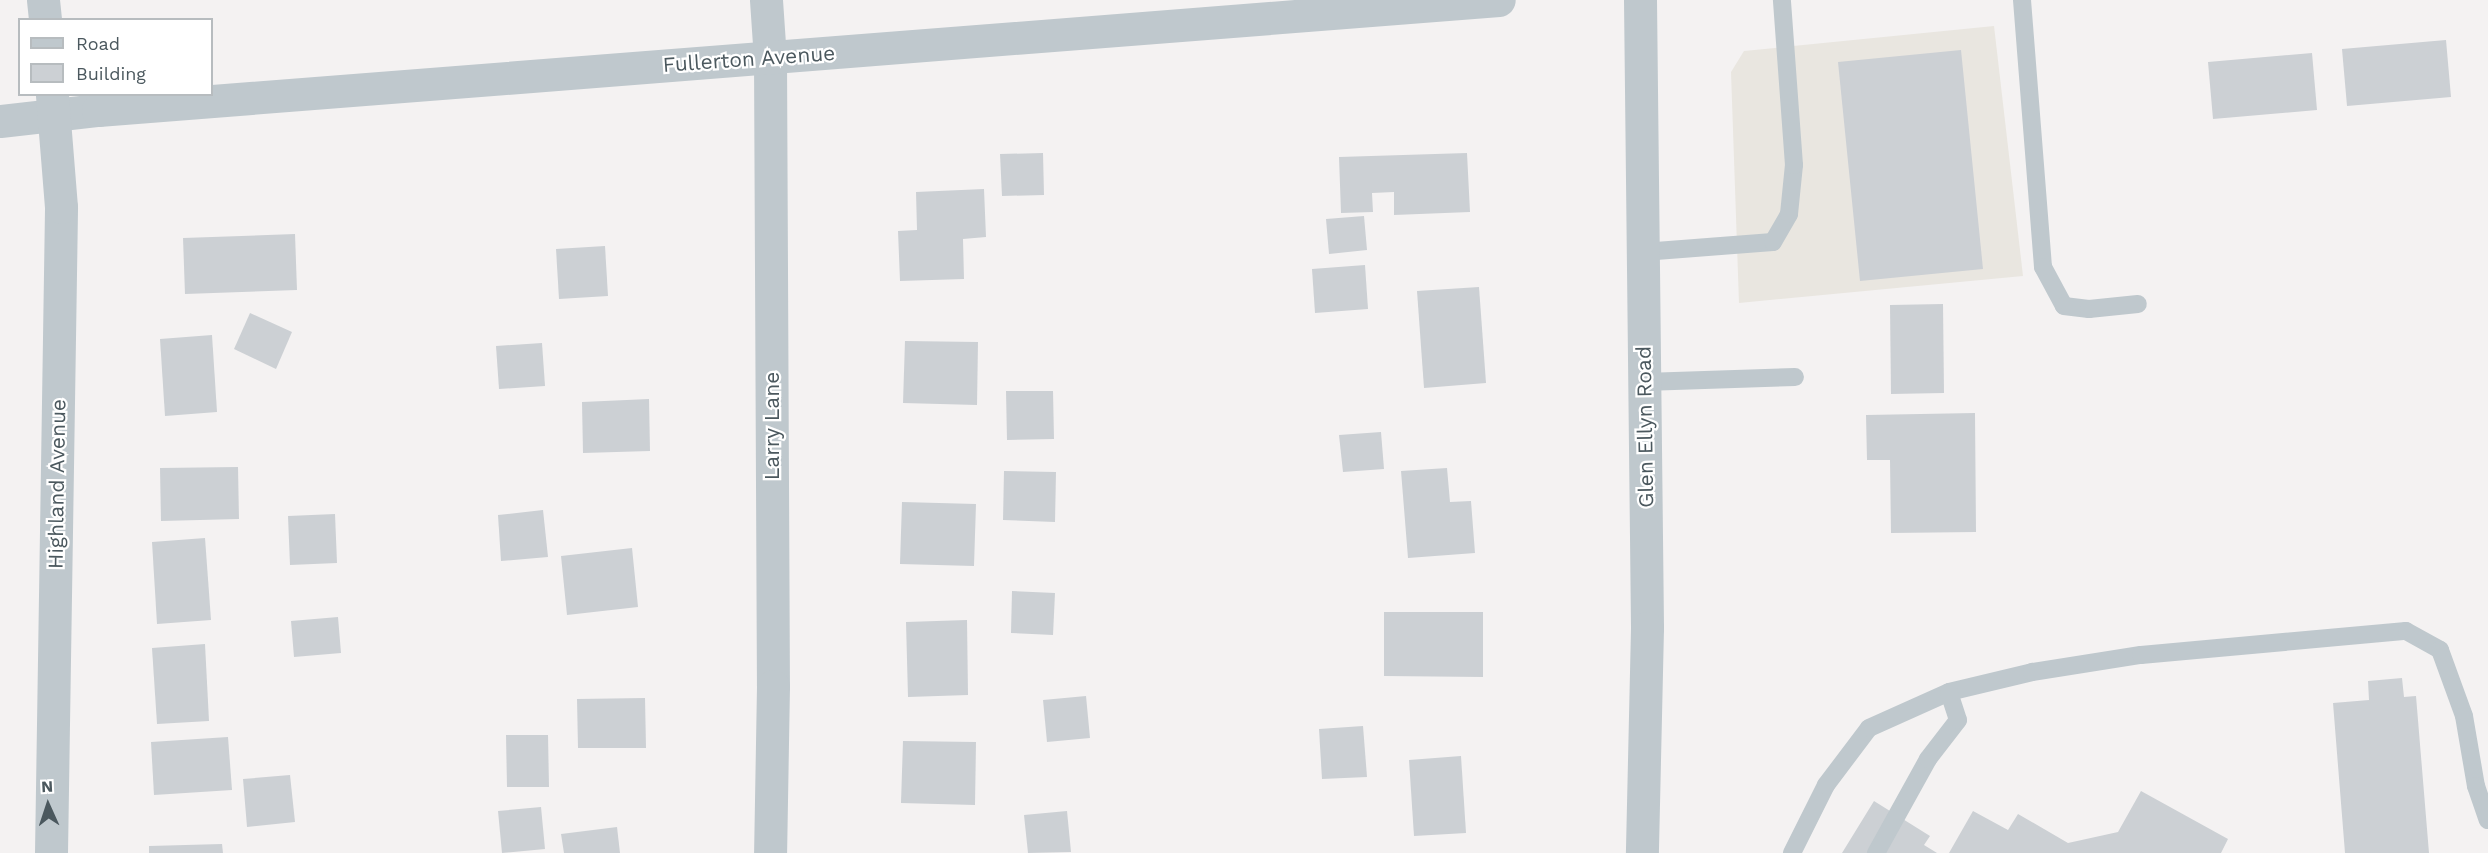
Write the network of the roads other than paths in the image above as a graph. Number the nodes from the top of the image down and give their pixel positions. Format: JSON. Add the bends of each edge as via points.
{"nodes":[{"id":1,"x":43,"y":0,"type":"edge"},
{"id":2,"x":766,"y":0,"type":"edge"},
{"id":3,"x":1499,"y":0,"type":"edge"},
{"id":4,"x":1640,"y":0,"type":"edge"},
{"id":5,"x":1782,"y":0,"type":"edge"},
{"id":6,"x":2022,"y":0,"type":"edge"},
{"id":7,"x":45,"y":18,"type":"edge"},
{"id":8,"x":770,"y":58,"type":"junction"},
{"id":9,"x":213,"y":94,"type":"edge"},
{"id":10,"x":189,"y":96,"type":"edge"},
{"id":11,"x":52,"y":105,"type":"edge"},
{"id":12,"x":0,"y":121,"type":"edge"},
{"id":13,"x":1643,"y":252,"type":"junction"},
{"id":14,"x":2138,"y":304,"type":"dead end"},
{"id":15,"x":1795,"y":377,"type":"dead end"},
{"id":16,"x":1644,"y":382,"type":"junction"},
{"id":17,"x":1949,"y":692,"type":"junction"},
{"id":18,"x":2488,"y":820,"type":"edge"},
{"id":19,"x":51,"y":853,"type":"edge"},
{"id":20,"x":770,"y":853,"type":"edge"},
{"id":21,"x":1642,"y":853,"type":"edge"},
{"id":22,"x":1792,"y":853,"type":"edge"},
{"id":23,"x":1876,"y":853,"type":"edge"}],
"edges":[{"from":1,"to":7,"type":"street"},
{"from":2,"to":8,"type":"street","name":"Larry Lane"},
{"from":3,"to":8,"type":"street","name":"Fullerton Avenue"},
{"from":4,"to":13,"type":"street","name":"Glen Ellyn Road"},
{"from":5,"to":13,"type":"lane","via":[[1794,165],[1789,214],[1773,243]]},
{"from":6,"to":14,"type":"lane","via":[[2043,267],[2064,306],[2089,309]]},
{"from":8,"to":9,"type":"street","name":"Fullerton Avenue"},
{"from":8,"to":20,"type":"street","name":"Larry Lane"},
{"from":10,"to":11,"type":"street","name":"Fullerton Avenue"},
{"from":11,"to":12,"type":"street","name":"Fullerton Avenue"},
{"from":11,"to":19,"type":"street","name":"Highland Avenue","via":[[61,207]]},
{"from":13,"to":16,"type":"street","name":"Glen Ellyn Road"},
{"from":15,"to":16,"type":"lane"},
{"from":16,"to":21,"type":"street","name":"Glen Ellyn Road","via":[[1647,628]]},
{"from":17,"to":18,"type":"lane","via":[[2032,672],[2141,655],[2406,631],[2440,650],[2464,716],[2476,786]]},
{"from":17,"to":22,"type":"lane","via":[[1869,728],[1826,785]]},
{"from":17,"to":23,"type":"lane","via":[[1958,720],[1928,759]]}]}
